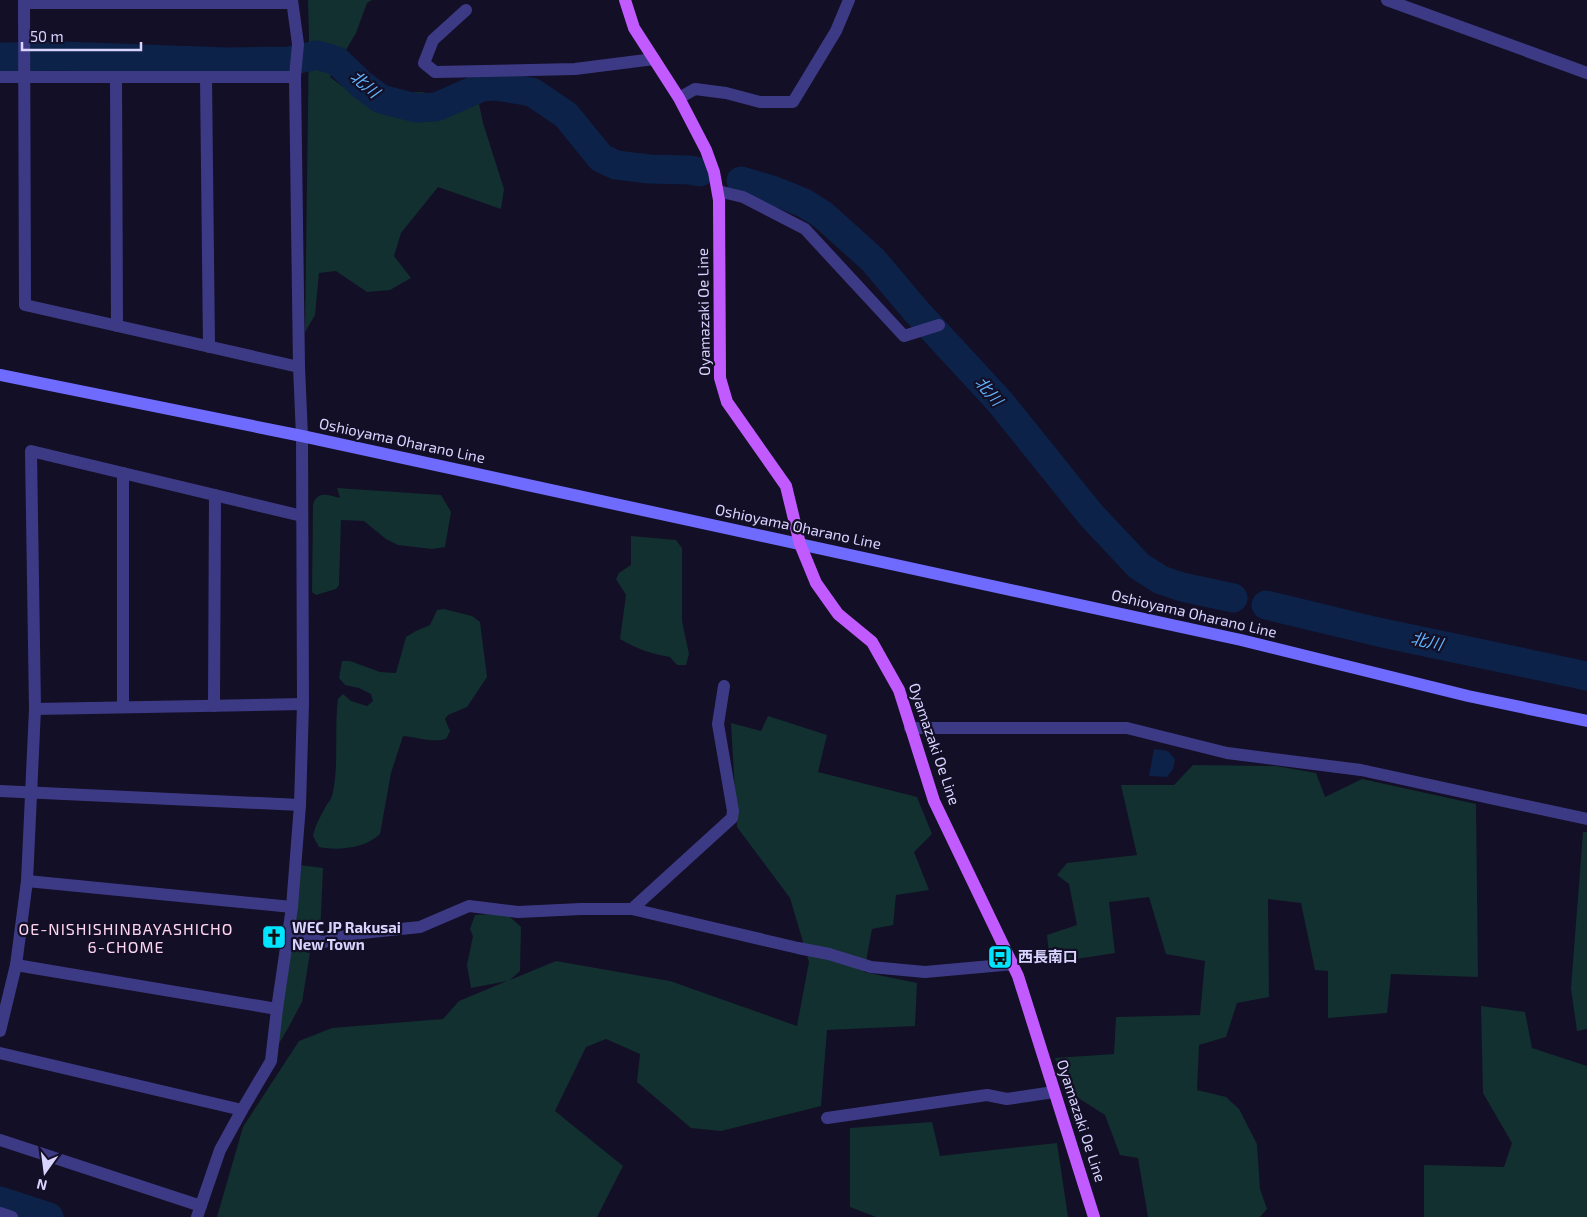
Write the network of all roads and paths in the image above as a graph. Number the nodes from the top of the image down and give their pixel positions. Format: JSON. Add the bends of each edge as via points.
{"nodes":[{"id":1,"x":625,"y":0,"type":"edge"},
{"id":2,"x":849,"y":0,"type":"edge"},
{"id":3,"x":1387,"y":0,"type":"edge"},
{"id":4,"x":24,"y":1,"type":"edge"},
{"id":5,"x":292,"y":2,"type":"edge"},
{"id":6,"x":466,"y":10,"type":"dead end"},
{"id":7,"x":654,"y":59,"type":"junction"},
{"id":8,"x":1587,"y":73,"type":"edge"},
{"id":9,"x":0,"y":77,"type":"edge"},
{"id":10,"x":24,"y":77,"type":"junction"},
{"id":11,"x":116,"y":77,"type":"junction"},
{"id":12,"x":206,"y":77,"type":"junction"},
{"id":13,"x":295,"y":77,"type":"junction"},
{"id":14,"x":679,"y":98,"type":"junction"},
{"id":15,"x":718,"y":191,"type":"junction"},
{"id":16,"x":939,"y":325,"type":"dead end"},
{"id":17,"x":117,"y":326,"type":"junction"},
{"id":18,"x":209,"y":347,"type":"junction"},
{"id":19,"x":299,"y":367,"type":"junction"},
{"id":20,"x":0,"y":375,"type":"edge"},
{"id":21,"x":302,"y":436,"type":"junction"},
{"id":22,"x":123,"y":473,"type":"junction"},
{"id":23,"x":215,"y":495,"type":"junction"},
{"id":24,"x":302,"y":516,"type":"junction"},
{"id":25,"x":800,"y":544,"type":"junction"},
{"id":26,"x":724,"y":686,"type":"dead end"},
{"id":27,"x":303,"y":704,"type":"junction"},
{"id":28,"x":214,"y":706,"type":"junction"},
{"id":29,"x":122,"y":707,"type":"junction"},
{"id":30,"x":35,"y":709,"type":"junction"},
{"id":31,"x":1587,"y":721,"type":"edge"},
{"id":32,"x":910,"y":728,"type":"junction"},
{"id":33,"x":0,"y":791,"type":"edge"},
{"id":34,"x":31,"y":792,"type":"junction"},
{"id":35,"x":300,"y":805,"type":"junction"},
{"id":36,"x":1587,"y":819,"type":"edge"},
{"id":37,"x":27,"y":881,"type":"junction"},
{"id":38,"x":292,"y":907,"type":"junction"},
{"id":39,"x":632,"y":909,"type":"junction"},
{"id":40,"x":288,"y":936,"type":"junction"},
{"id":41,"x":1014,"y":964,"type":"junction"},
{"id":42,"x":16,"y":965,"type":"junction"},
{"id":43,"x":277,"y":1009,"type":"junction"},
{"id":44,"x":0,"y":1031,"type":"edge"},
{"id":45,"x":0,"y":1053,"type":"edge"},
{"id":46,"x":1054,"y":1092,"type":"junction"},
{"id":47,"x":242,"y":1110,"type":"junction"},
{"id":48,"x":826,"y":1118,"type":"dead end"},
{"id":49,"x":0,"y":1140,"type":"edge"},
{"id":50,"x":199,"y":1211,"type":"edge"},
{"id":51,"x":0,"y":1213,"type":"edge"},
{"id":52,"x":12,"y":1217,"type":"edge"},
{"id":53,"x":1094,"y":1217,"type":"edge"}],
"edges":[{"from":1,"to":7,"type":"main road","name":"Oyamazaki Oe Line","via":[[634,28]]},
{"from":2,"to":14,"type":"street","via":[[836,31],[794,102],[760,102],[726,92],[695,89]]},
{"from":3,"to":8,"type":"street"},
{"from":4,"to":5,"type":"street"},
{"from":4,"to":10,"type":"street"},
{"from":5,"to":13,"type":"street","via":[[298,44]]},
{"from":6,"to":7,"type":"street","via":[[433,40],[424,63],[435,72],[575,69]]},
{"from":7,"to":14,"type":"main road","name":"Oyamazaki Oe Line"},
{"from":9,"to":10,"type":"street"},
{"from":10,"to":11,"type":"street"},
{"from":10,"to":17,"type":"street","via":[[25,305]]},
{"from":11,"to":12,"type":"street"},
{"from":11,"to":17,"type":"street"},
{"from":12,"to":13,"type":"street"},
{"from":12,"to":18,"type":"street"},
{"from":13,"to":19,"type":"street"},
{"from":14,"to":15,"type":"main road","name":"Oyamazaki Oe Line","via":[[706,150]]},
{"from":15,"to":16,"type":"street","via":[[743,197],[805,229],[904,336]]},
{"from":15,"to":25,"type":"main road","name":"Oyamazaki Oe Line","via":[[720,378],[727,402],[786,486]]},
{"from":17,"to":18,"type":"street"},
{"from":18,"to":19,"type":"street"},
{"from":19,"to":21,"type":"street"},
{"from":20,"to":21,"type":"main road","name":"Oshioyama Oharano Line"},
{"from":21,"to":24,"type":"street"},
{"from":21,"to":25,"type":"main road","name":"Oshioyama Oharano Line"},
{"from":22,"to":23,"type":"street"},
{"from":22,"to":29,"type":"street"},
{"from":22,"to":30,"type":"street","via":[[31,451]]},
{"from":23,"to":24,"type":"street"},
{"from":23,"to":28,"type":"street"},
{"from":24,"to":27,"type":"street"},
{"from":25,"to":31,"type":"main road","name":"Oshioyama Oharano Line","via":[[1241,640],[1468,696]]},
{"from":25,"to":32,"type":"main road","name":"Oyamazaki Oe Line","via":[[816,583],[838,614],[872,642],[899,690]]},
{"from":26,"to":39,"type":"street","via":[[718,724],[732,818]]},
{"from":27,"to":28,"type":"street"},
{"from":27,"to":35,"type":"street"},
{"from":28,"to":29,"type":"street"},
{"from":29,"to":30,"type":"street"},
{"from":30,"to":34,"type":"street"},
{"from":32,"to":36,"type":"street","via":[[1127,728],[1227,753],[1361,770]]},
{"from":32,"to":41,"type":"main road","name":"Oyamazaki Oe Line","via":[[934,800]]},
{"from":33,"to":34,"type":"street"},
{"from":34,"to":35,"type":"street"},
{"from":34,"to":37,"type":"street"},
{"from":35,"to":38,"type":"street"},
{"from":37,"to":38,"type":"street"},
{"from":37,"to":42,"type":"street"},
{"from":38,"to":40,"type":"street"},
{"from":39,"to":40,"type":"street","via":[[518,912],[469,906],[420,927],[352,934],[324,942]]},
{"from":39,"to":41,"type":"street","via":[[829,954],[871,967],[926,972]]},
{"from":40,"to":43,"type":"street"},
{"from":41,"to":46,"type":"main road","name":"Oyamazaki Oe Line"},
{"from":42,"to":43,"type":"street"},
{"from":42,"to":44,"type":"street"},
{"from":43,"to":47,"type":"street","via":[[271,1061]]},
{"from":45,"to":47,"type":"street"},
{"from":46,"to":48,"type":"street","via":[[1007,1099],[987,1095]]},
{"from":46,"to":53,"type":"main road","name":"Oyamazaki Oe Line"},
{"from":47,"to":50,"type":"street","via":[[220,1150]]},
{"from":49,"to":50,"type":"street"},
{"from":51,"to":52,"type":"street"}]}
